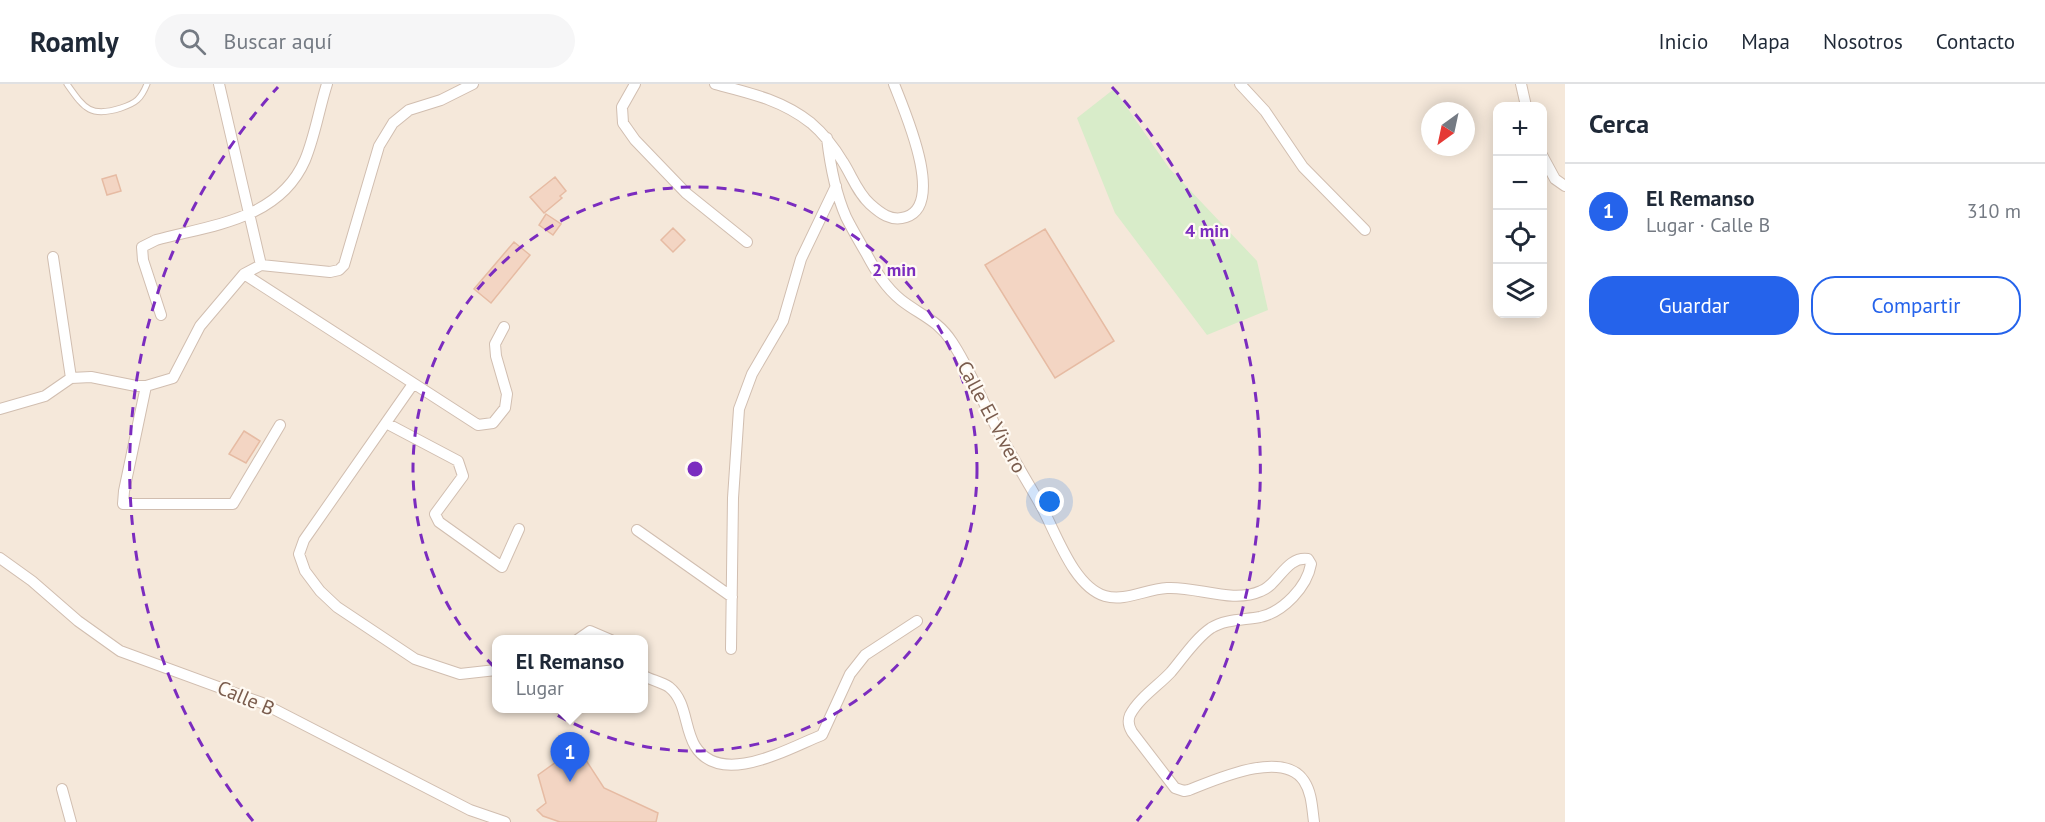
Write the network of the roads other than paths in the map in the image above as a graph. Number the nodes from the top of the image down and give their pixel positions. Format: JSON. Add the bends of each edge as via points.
{"nodes":[{"id":1,"x":67,"y":84,"type":"edge"},
{"id":2,"x":147,"y":84,"type":"edge"},
{"id":3,"x":219,"y":84,"type":"edge"},
{"id":4,"x":327,"y":84,"type":"edge"},
{"id":5,"x":473,"y":84,"type":"edge"},
{"id":6,"x":635,"y":84,"type":"edge"},
{"id":7,"x":715,"y":84,"type":"edge"},
{"id":8,"x":894,"y":84,"type":"edge"},
{"id":9,"x":1240,"y":84,"type":"edge"},
{"id":10,"x":1521,"y":84,"type":"edge"},
{"id":11,"x":1525,"y":102,"type":"edge"},
{"id":12,"x":827,"y":138,"type":"junction"},
{"id":13,"x":1543,"y":156,"type":"edge"},
{"id":14,"x":836,"y":186,"type":"junction"},
{"id":15,"x":1565,"y":186,"type":"edge"},
{"id":16,"x":248,"y":216,"type":"junction"},
{"id":17,"x":1365,"y":230,"type":"dead end"},
{"id":18,"x":747,"y":242,"type":"dead end"},
{"id":19,"x":53,"y":256,"type":"dead end"},
{"id":20,"x":261,"y":265,"type":"junction"},
{"id":21,"x":244,"y":274,"type":"junction"},
{"id":22,"x":161,"y":315,"type":"dead end"},
{"id":23,"x":504,"y":327,"type":"dead end"},
{"id":24,"x":71,"y":378,"type":"junction"},
{"id":25,"x":413,"y":384,"type":"junction"},
{"id":26,"x":146,"y":386,"type":"junction"},
{"id":27,"x":0,"y":410,"type":"edge"},
{"id":28,"x":386,"y":423,"type":"junction"},
{"id":29,"x":280,"y":424,"type":"dead end"},
{"id":30,"x":519,"y":529,"type":"dead end"},
{"id":31,"x":637,"y":530,"type":"dead end"},
{"id":32,"x":0,"y":558,"type":"edge"},
{"id":33,"x":732,"y":597,"type":"junction"},
{"id":34,"x":917,"y":621,"type":"dead end"},
{"id":35,"x":584,"y":635,"type":"edge"},
{"id":36,"x":600,"y":635,"type":"edge"},
{"id":37,"x":731,"y":649,"type":"dead end"},
{"id":38,"x":492,"y":670,"type":"edge"},
{"id":39,"x":648,"y":678,"type":"edge"},
{"id":40,"x":62,"y":789,"type":"dead end"},
{"id":41,"x":470,"y":810,"type":"junction"},
{"id":42,"x":71,"y":822,"type":"edge"},
{"id":43,"x":469,"y":822,"type":"edge"},
{"id":44,"x":505,"y":822,"type":"edge"},
{"id":45,"x":1314,"y":822,"type":"edge"}],
"edges":[{"from":1,"to":2,"type":"lane","via":[[80,102],[104,113],[134,104]]},
{"from":3,"to":16,"type":"street"},
{"from":4,"to":16,"type":"street","via":[[305,159],[295,178],[265,207]]},
{"from":5,"to":20,"type":"street","via":[[409,110],[393,123],[379,146],[352,244],[339,270]]},
{"from":6,"to":18,"type":"street","via":[[622,107],[623,123],[635,140],[686,193]]},
{"from":7,"to":12,"type":"street","via":[[783,105]]},
{"from":8,"to":12,"type":"street","via":[[923,174],[924,190],[913,215],[898,219],[884,215],[867,201]]},
{"from":9,"to":17,"type":"street","via":[[1265,111],[1303,167]]},
{"from":10,"to":11,"type":"street"},
{"from":12,"to":14,"type":"street","name":"Calle El Vivero"},
{"from":13,"to":15,"type":"street","via":[[1555,179]]},
{"from":14,"to":33,"type":"street","via":[[801,259],[783,321],[752,374],[739,408]]},
{"from":14,"to":45,"type":"street","name":"Calle El Vivero","via":[[846,216],[886,285],[942,328],[954,344],[1078,578],[1092,590],[1117,598],[1165,588],[1244,595],[1261,591],[1293,562],[1308,559],[1311,564],[1306,582],[1298,592],[1272,613],[1213,626],[1137,706],[1128,722],[1175,788],[1184,791],[1258,768],[1289,768],[1304,781]]},
{"from":16,"to":20,"type":"street"},
{"from":16,"to":22,"type":"street","via":[[142,247]]},
{"from":19,"to":24,"type":"street"},
{"from":20,"to":21,"type":"street"},
{"from":21,"to":25,"type":"street"},
{"from":21,"to":26,"type":"street","via":[[200,326],[173,378]]},
{"from":23,"to":25,"type":"street","via":[[495,344],[507,394],[505,408],[493,423],[478,425]]},
{"from":24,"to":26,"type":"street","via":[[91,377]]},
{"from":24,"to":27,"type":"street","via":[[45,396]]},
{"from":25,"to":28,"type":"street"},
{"from":26,"to":29,"type":"street","via":[[123,504],[233,504]]},
{"from":28,"to":30,"type":"street","via":[[458,462],[463,476],[435,514],[439,522],[502,567]]},
{"from":28,"to":38,"type":"street","via":[[304,540],[299,554],[305,571],[337,607],[415,659],[460,674]]},
{"from":31,"to":33,"type":"street"},
{"from":32,"to":41,"type":"street","name":"Calle B","via":[[120,651],[262,703]]},
{"from":33,"to":37,"type":"street"},
{"from":34,"to":39,"type":"street","via":[[866,655],[850,674],[822,735],[755,763],[725,765],[707,759],[695,746],[682,705],[669,688]]},
{"from":35,"to":36,"type":"street","via":[[590,631]]},
{"from":40,"to":42,"type":"street"},
{"from":41,"to":43,"type":"street"},
{"from":41,"to":44,"type":"street","name":"Calle B"}]}
